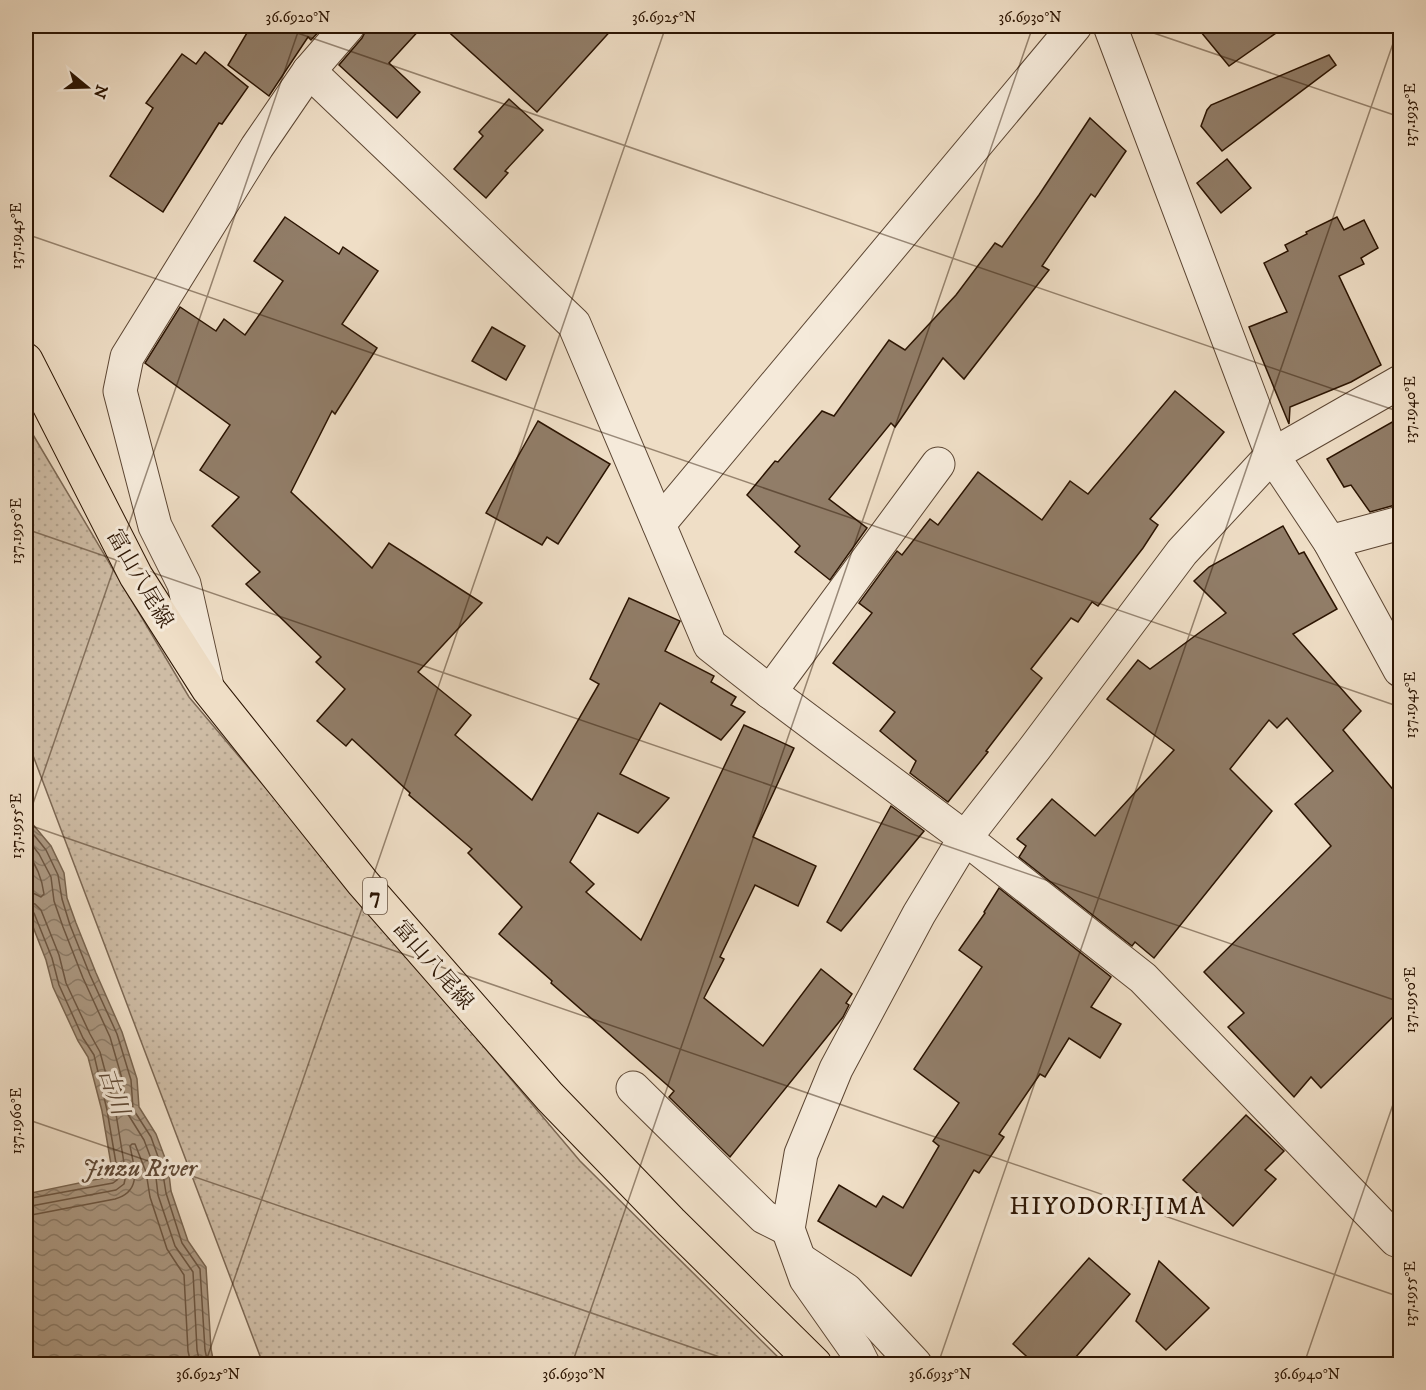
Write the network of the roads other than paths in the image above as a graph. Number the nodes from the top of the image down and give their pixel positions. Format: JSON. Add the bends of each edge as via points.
{"nodes":[{"id":1,"x":348,"y":26,"type":"edge"},
{"id":2,"x":1075,"y":26,"type":"edge"},
{"id":3,"x":1110,"y":26,"type":"edge"},
{"id":4,"x":309,"y":71,"type":"junction"},
{"id":5,"x":26,"y":360,"type":"edge"},
{"id":6,"x":1401,"y":382,"type":"edge"},
{"id":7,"x":1272,"y":455,"type":"junction"},
{"id":8,"x":938,"y":464,"type":"dead end"},
{"id":9,"x":1401,"y":523,"type":"edge"},
{"id":10,"x":659,"y":524,"type":"junction"},
{"id":11,"x":1330,"y":542,"type":"junction"},
{"id":12,"x":1401,"y":670,"type":"edge"},
{"id":13,"x":208,"y":689,"type":"junction"},
{"id":14,"x":770,"y":692,"type":"junction"},
{"id":15,"x":965,"y":838,"type":"junction"},
{"id":16,"x":633,"y":1088,"type":"dead end"},
{"id":17,"x":1399,"y":1241,"type":"edge"},
{"id":18,"x":793,"y":1244,"type":"junction"},
{"id":19,"x":815,"y":1365,"type":"edge"},
{"id":20,"x":863,"y":1365,"type":"edge"},
{"id":21,"x":915,"y":1365,"type":"edge"}],
"edges":[{"from":1,"to":4,"type":"street"},
{"from":2,"to":10,"type":"street"},
{"from":3,"to":7,"type":"street"},
{"from":4,"to":10,"type":"street","via":[[574,324]]},
{"from":4,"to":13,"type":"street","via":[[257,147],[128,357],[120,392],[155,526],[184,584]]},
{"from":5,"to":13,"type":"main road","name":"富山八尾線","number":"7","via":[[136,576]]},
{"from":6,"to":7,"type":"street"},
{"from":7,"to":11,"type":"street"},
{"from":7,"to":15,"type":"street","via":[[1182,552]]},
{"from":8,"to":14,"type":"street"},
{"from":9,"to":11,"type":"street"},
{"from":10,"to":14,"type":"street","via":[[710,645]]},
{"from":11,"to":12,"type":"street"},
{"from":13,"to":19,"type":"main road","name":"富山八尾線","number":"7","via":[[363,883],[550,1097]]},
{"from":14,"to":15,"type":"street"},
{"from":15,"to":17,"type":"street","via":[[1143,978]]},
{"from":15,"to":18,"type":"street","via":[[836,1068],[801,1154]]},
{"from":16,"to":18,"type":"street"},
{"from":18,"to":20,"type":"street","via":[[806,1279]]},
{"from":18,"to":21,"type":"street","via":[[846,1290]]}]}
